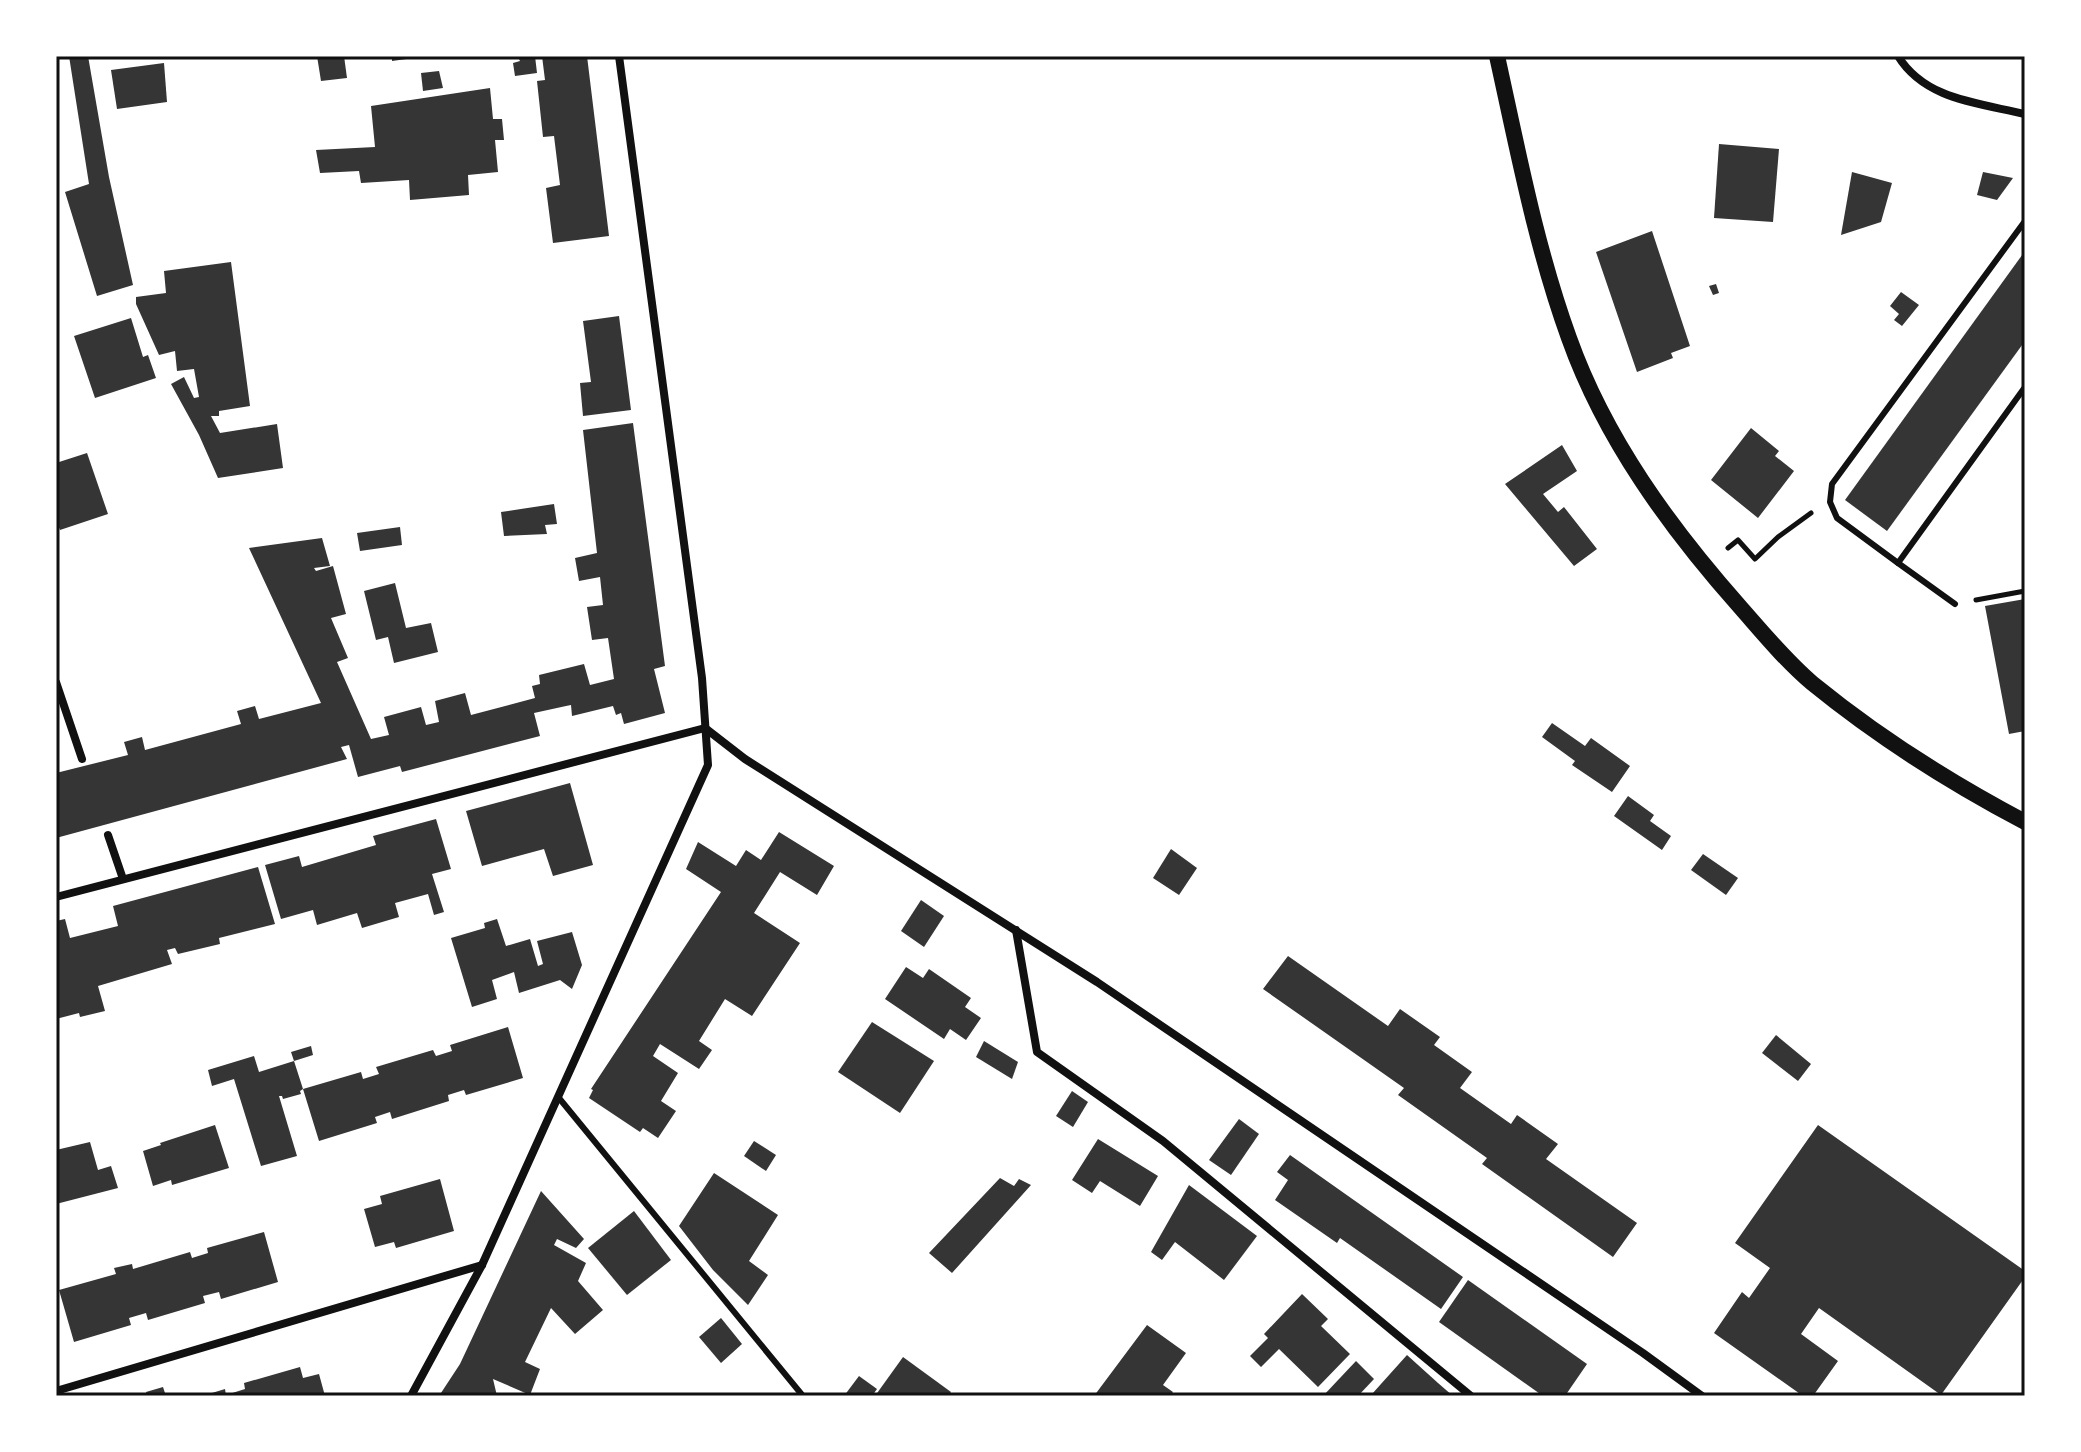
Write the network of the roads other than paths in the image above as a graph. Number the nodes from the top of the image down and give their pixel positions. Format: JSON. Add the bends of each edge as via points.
{"nodes":[{"id":1,"x":619,"y":56,"type":"edge"},
{"id":2,"x":1497,"y":56,"type":"edge"},
{"id":3,"x":1898,"y":56,"type":"edge"},
{"id":4,"x":2025,"y":114,"type":"edge"},
{"id":5,"x":2025,"y":221,"type":"edge"},
{"id":6,"x":2025,"y":387,"type":"edge"},
{"id":7,"x":1898,"y":563,"type":"junction"},
{"id":8,"x":1955,"y":604,"type":"road end"},
{"id":9,"x":56,"y":682,"type":"edge"},
{"id":10,"x":705,"y":728,"type":"junction"},
{"id":11,"x":82,"y":759,"type":"dead end"},
{"id":12,"x":2025,"y":822,"type":"edge"},
{"id":13,"x":108,"y":835,"type":"dead end"},
{"id":14,"x":123,"y":879,"type":"junction"},
{"id":15,"x":56,"y":897,"type":"edge"},
{"id":16,"x":1016,"y":930,"type":"junction"},
{"id":17,"x":559,"y":1098,"type":"junction"},
{"id":18,"x":482,"y":1265,"type":"junction"},
{"id":19,"x":56,"y":1391,"type":"edge"},
{"id":20,"x":411,"y":1396,"type":"edge"},
{"id":21,"x":803,"y":1396,"type":"edge"},
{"id":22,"x":1471,"y":1396,"type":"edge"},
{"id":23,"x":1702,"y":1396,"type":"edge"}],
"edges":[{"from":1,"to":10,"type":"street"},
{"from":2,"to":12,"type":"main road","via":[[1536,229],[1569,340],[1607,422],[1657,505],[1763,634],[1811,681],[1954,782]]},
{"from":3,"to":4,"type":"street","via":[[1937,92]]},
{"from":5,"to":7,"type":"lane","via":[[1832,484],[1830,502],[1837,518]]},
{"from":6,"to":7,"type":"lane"},
{"from":7,"to":8,"type":"lane"},
{"from":9,"to":11,"type":"street"},
{"from":10,"to":14,"type":"street"},
{"from":10,"to":16,"type":"street","via":[[745,759]]},
{"from":10,"to":17,"type":"street","via":[[708,765]]},
{"from":13,"to":14,"type":"street"},
{"from":14,"to":15,"type":"street"},
{"from":16,"to":22,"type":"street","via":[[1037,1052],[1163,1141]]},
{"from":16,"to":23,"type":"street"},
{"from":17,"to":18,"type":"street"},
{"from":17,"to":21,"type":"lane"},
{"from":18,"to":19,"type":"street"},
{"from":18,"to":20,"type":"street"}]}
